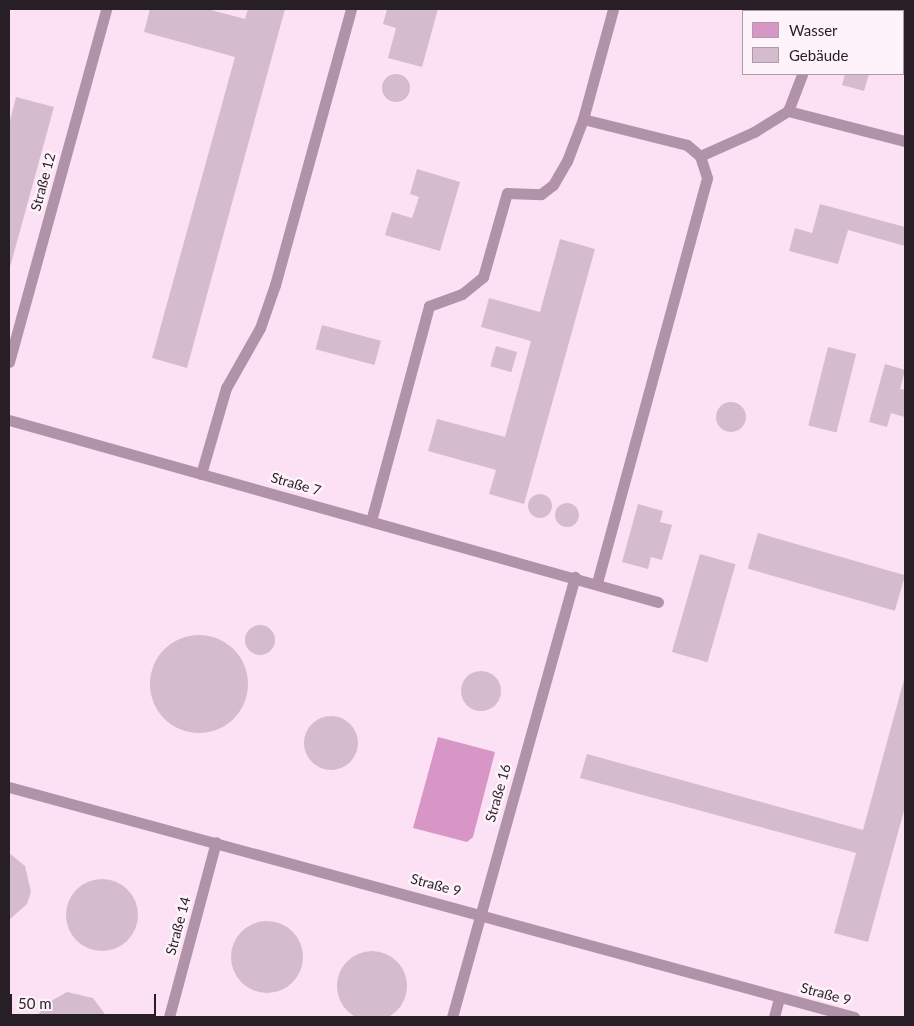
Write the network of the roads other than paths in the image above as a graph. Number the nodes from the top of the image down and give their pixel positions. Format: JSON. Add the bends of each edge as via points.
{"nodes":[{"id":1,"x":106,"y":9,"type":"edge"},
{"id":2,"x":351,"y":9,"type":"edge"},
{"id":3,"x":613,"y":9,"type":"edge"},
{"id":4,"x":802,"y":75,"type":"edge"},
{"id":5,"x":788,"y":111,"type":"junction"},
{"id":6,"x":583,"y":119,"type":"junction"},
{"id":7,"x":905,"y":141,"type":"edge"},
{"id":8,"x":700,"y":156,"type":"junction"},
{"id":9,"x":9,"y":362,"type":"edge"},
{"id":10,"x":10,"y":423,"type":"edge"},
{"id":11,"x":201,"y":474,"type":"junction"},
{"id":12,"x":371,"y":520,"type":"junction"},
{"id":13,"x":575,"y":578,"type":"junction"},
{"id":14,"x":597,"y":584,"type":"junction"},
{"id":15,"x":658,"y":602,"type":"dead end"},
{"id":16,"x":14,"y":788,"type":"edge"},
{"id":17,"x":216,"y":842,"type":"junction"},
{"id":18,"x":480,"y":912,"type":"junction"},
{"id":19,"x":779,"y":998,"type":"junction"},
{"id":20,"x":169,"y":1017,"type":"edge"},
{"id":21,"x":452,"y":1017,"type":"edge"},
{"id":22,"x":774,"y":1017,"type":"edge"},
{"id":23,"x":854,"y":1017,"type":"edge"}],
"edges":[{"from":1,"to":9,"type":"lane","name":"Straße 12"},
{"from":2,"to":11,"type":"lane","via":[[275,285],[260,328],[226,388]]},
{"from":3,"to":6,"type":"lane"},
{"from":4,"to":5,"type":"lane"},
{"from":5,"to":7,"type":"lane"},
{"from":5,"to":8,"type":"lane","via":[[754,132]]},
{"from":6,"to":8,"type":"lane","via":[[686,145]]},
{"from":6,"to":12,"type":"lane","via":[[567,161],[553,185],[541,194],[507,193],[483,277],[475,286],[429,306]]},
{"from":8,"to":14,"type":"lane","via":[[707,178],[703,196]]},
{"from":10,"to":11,"type":"lane","name":"Straße 7"},
{"from":11,"to":12,"type":"lane","name":"Straße 7"},
{"from":12,"to":13,"type":"lane","name":"Straße 7"},
{"from":13,"to":14,"type":"lane","name":"Straße 7"},
{"from":13,"to":18,"type":"lane","name":"Straße 16"},
{"from":14,"to":15,"type":"lane","name":"Straße 7"},
{"from":16,"to":17,"type":"lane","name":"Straße 9"},
{"from":17,"to":18,"type":"lane","name":"Straße 9"},
{"from":17,"to":20,"type":"lane","name":"Straße 14"},
{"from":18,"to":19,"type":"lane","name":"Straße 9"},
{"from":18,"to":21,"type":"lane","name":"Straße 16"},
{"from":19,"to":22,"type":"lane"},
{"from":19,"to":23,"type":"lane","name":"Straße 9"}]}
